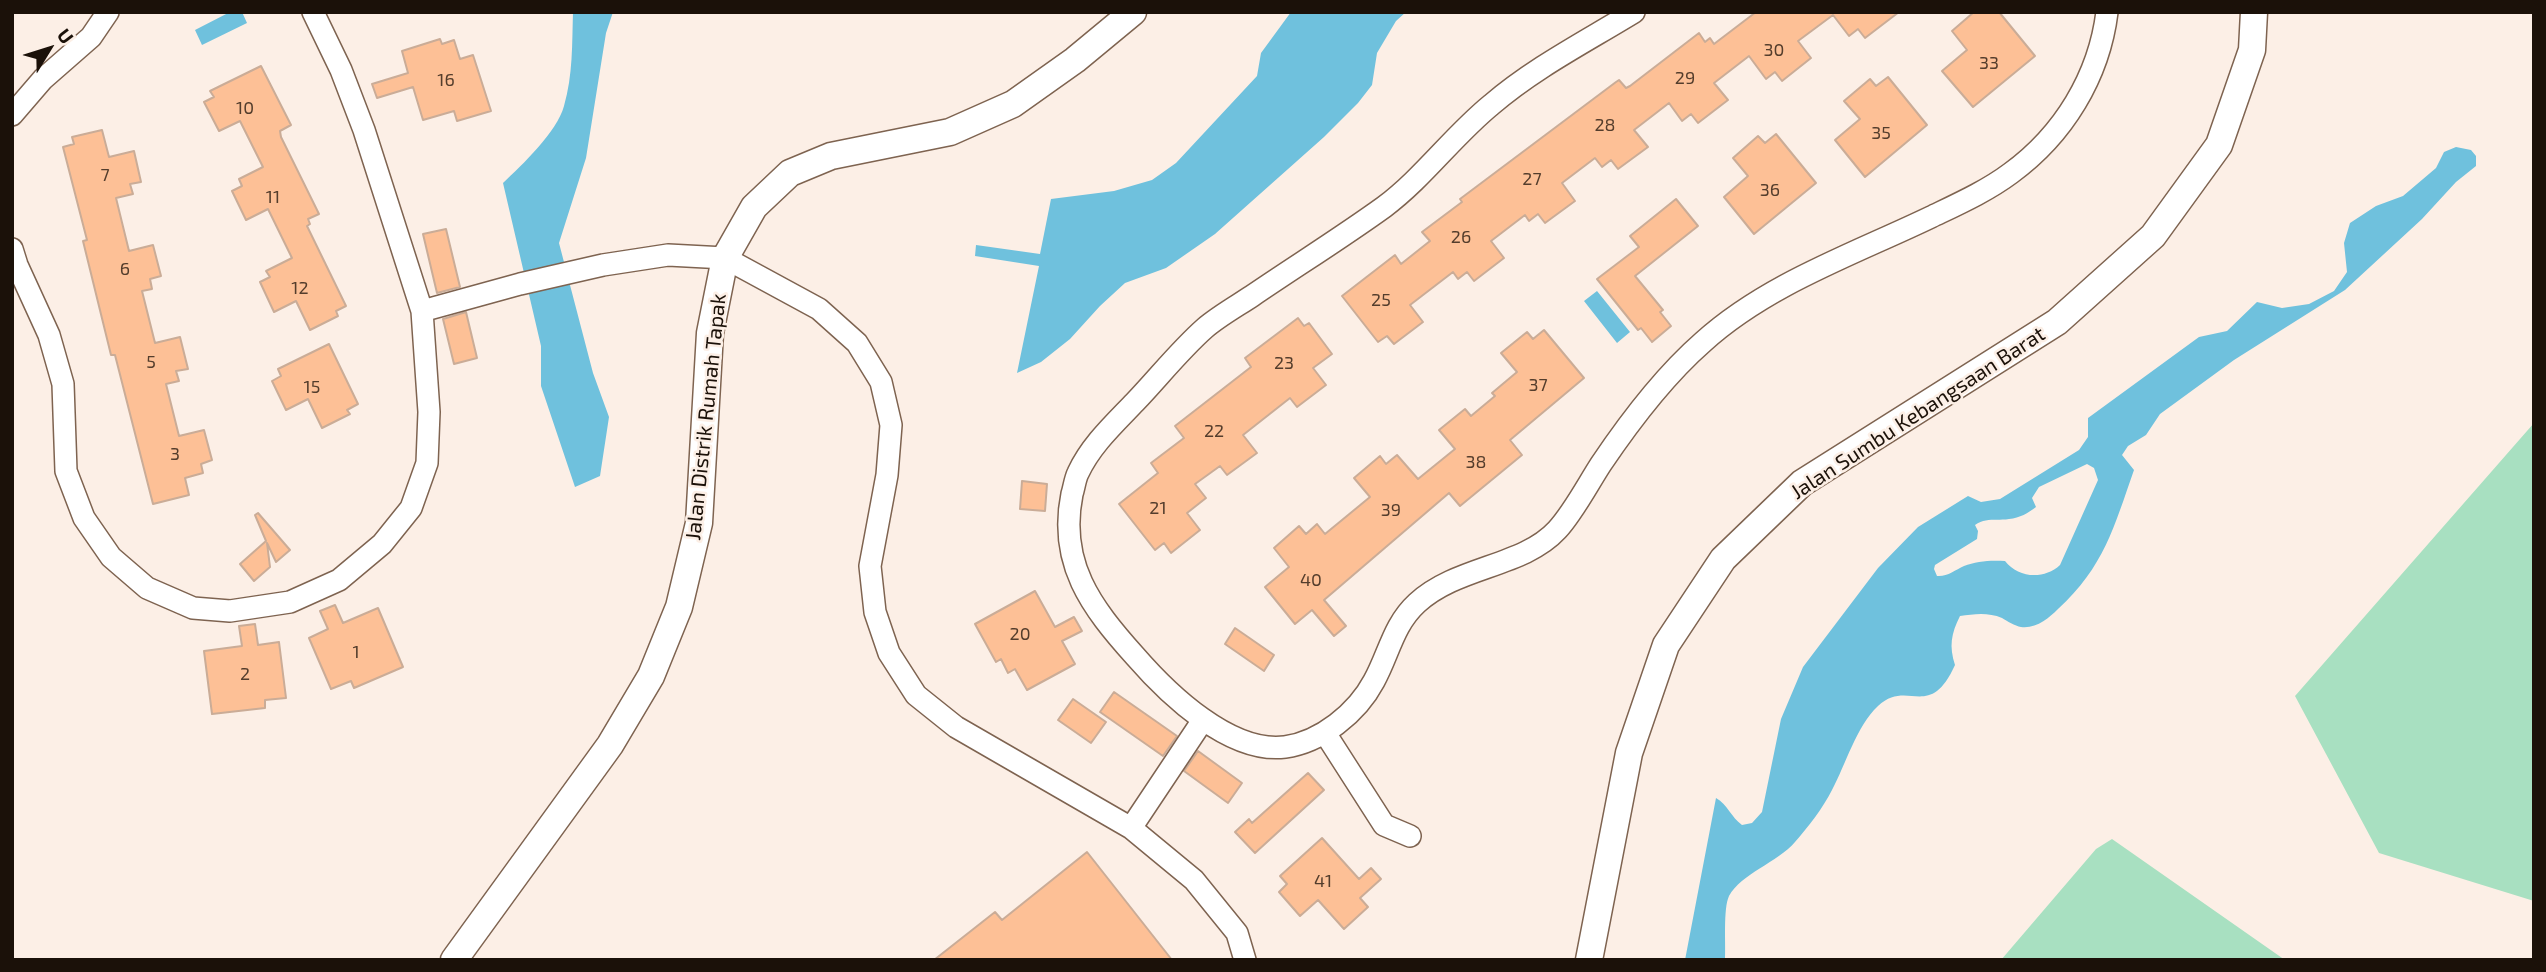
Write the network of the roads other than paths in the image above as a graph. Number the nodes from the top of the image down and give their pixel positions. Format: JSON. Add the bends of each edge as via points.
{"nodes":[{"id":1,"x":108,"y":12,"type":"edge"},
{"id":2,"x":313,"y":12,"type":"edge"},
{"id":3,"x":1133,"y":12,"type":"edge"},
{"id":4,"x":1634,"y":12,"type":"edge"},
{"id":5,"x":2107,"y":12,"type":"edge"},
{"id":6,"x":2254,"y":12,"type":"edge"},
{"id":7,"x":12,"y":115,"type":"edge"},
{"id":8,"x":12,"y":249,"type":"edge"},
{"id":9,"x":725,"y":258,"type":"junction"},
{"id":10,"x":422,"y":311,"type":"junction"},
{"id":11,"x":1203,"y":720,"type":"junction"},
{"id":12,"x":1325,"y":733,"type":"junction"},
{"id":13,"x":1131,"y":828,"type":"junction"},
{"id":14,"x":1410,"y":836,"type":"dead end"},
{"id":15,"x":454,"y":960,"type":"edge"},
{"id":16,"x":1245,"y":960,"type":"edge"},
{"id":17,"x":1589,"y":960,"type":"edge"}],
"edges":[{"from":1,"to":7,"type":"street","via":[[91,37],[43,79]]},
{"from":2,"to":10,"type":"street","via":[[364,130]]},
{"from":3,"to":9,"type":"street","name":"Jalan Distrik Rumah Tapak","via":[[1013,104],[950,132],[831,156],[790,173],[754,207]]},
{"from":4,"to":11,"type":"street","via":[[1524,79],[1488,107],[1389,204],[1206,326],[1098,441],[1076,475],[1069,512],[1070,555],[1083,588],[1131,653],[1173,697]]},
{"from":5,"to":12,"type":"street","via":[[2094,70],[2048,141],[2010,174],[1962,202],[1794,281],[1740,312],[1700,344],[1655,391],[1615,443],[1557,531],[1527,552],[1441,585],[1415,604],[1394,631],[1374,682],[1355,708]]},
{"from":6,"to":17,"type":"street","name":"Jalan Sumbu Kebangsaan Barat","via":[[2252,50],[2219,145],[2153,236],[2057,322],[1802,483],[1723,559],[1666,645],[1629,753]]},
{"from":8,"to":10,"type":"street","via":[[49,335],[63,384],[66,471],[84,518],[111,557],[147,588],[193,608],[230,611],[290,602],[339,580],[382,544],[411,508],[427,463],[429,412]]},
{"from":9,"to":10,"type":"street","via":[[668,256],[603,265]]},
{"from":9,"to":13,"type":"street","via":[[819,309],[857,343],[881,382],[891,425],[870,566],[875,612],[889,653],[916,695],[956,727]]},
{"from":9,"to":15,"type":"street","name":"Jalan Distrik Rumah Tapak","via":[[710,333],[699,523],[679,607],[651,676],[610,745]]},
{"from":11,"to":12,"type":"street","via":[[1255,745],[1287,747]]},
{"from":11,"to":13,"type":"street"},
{"from":12,"to":14,"type":"street","via":[[1384,825]]},
{"from":13,"to":16,"type":"street","via":[[1194,880],[1237,933]]}]}
